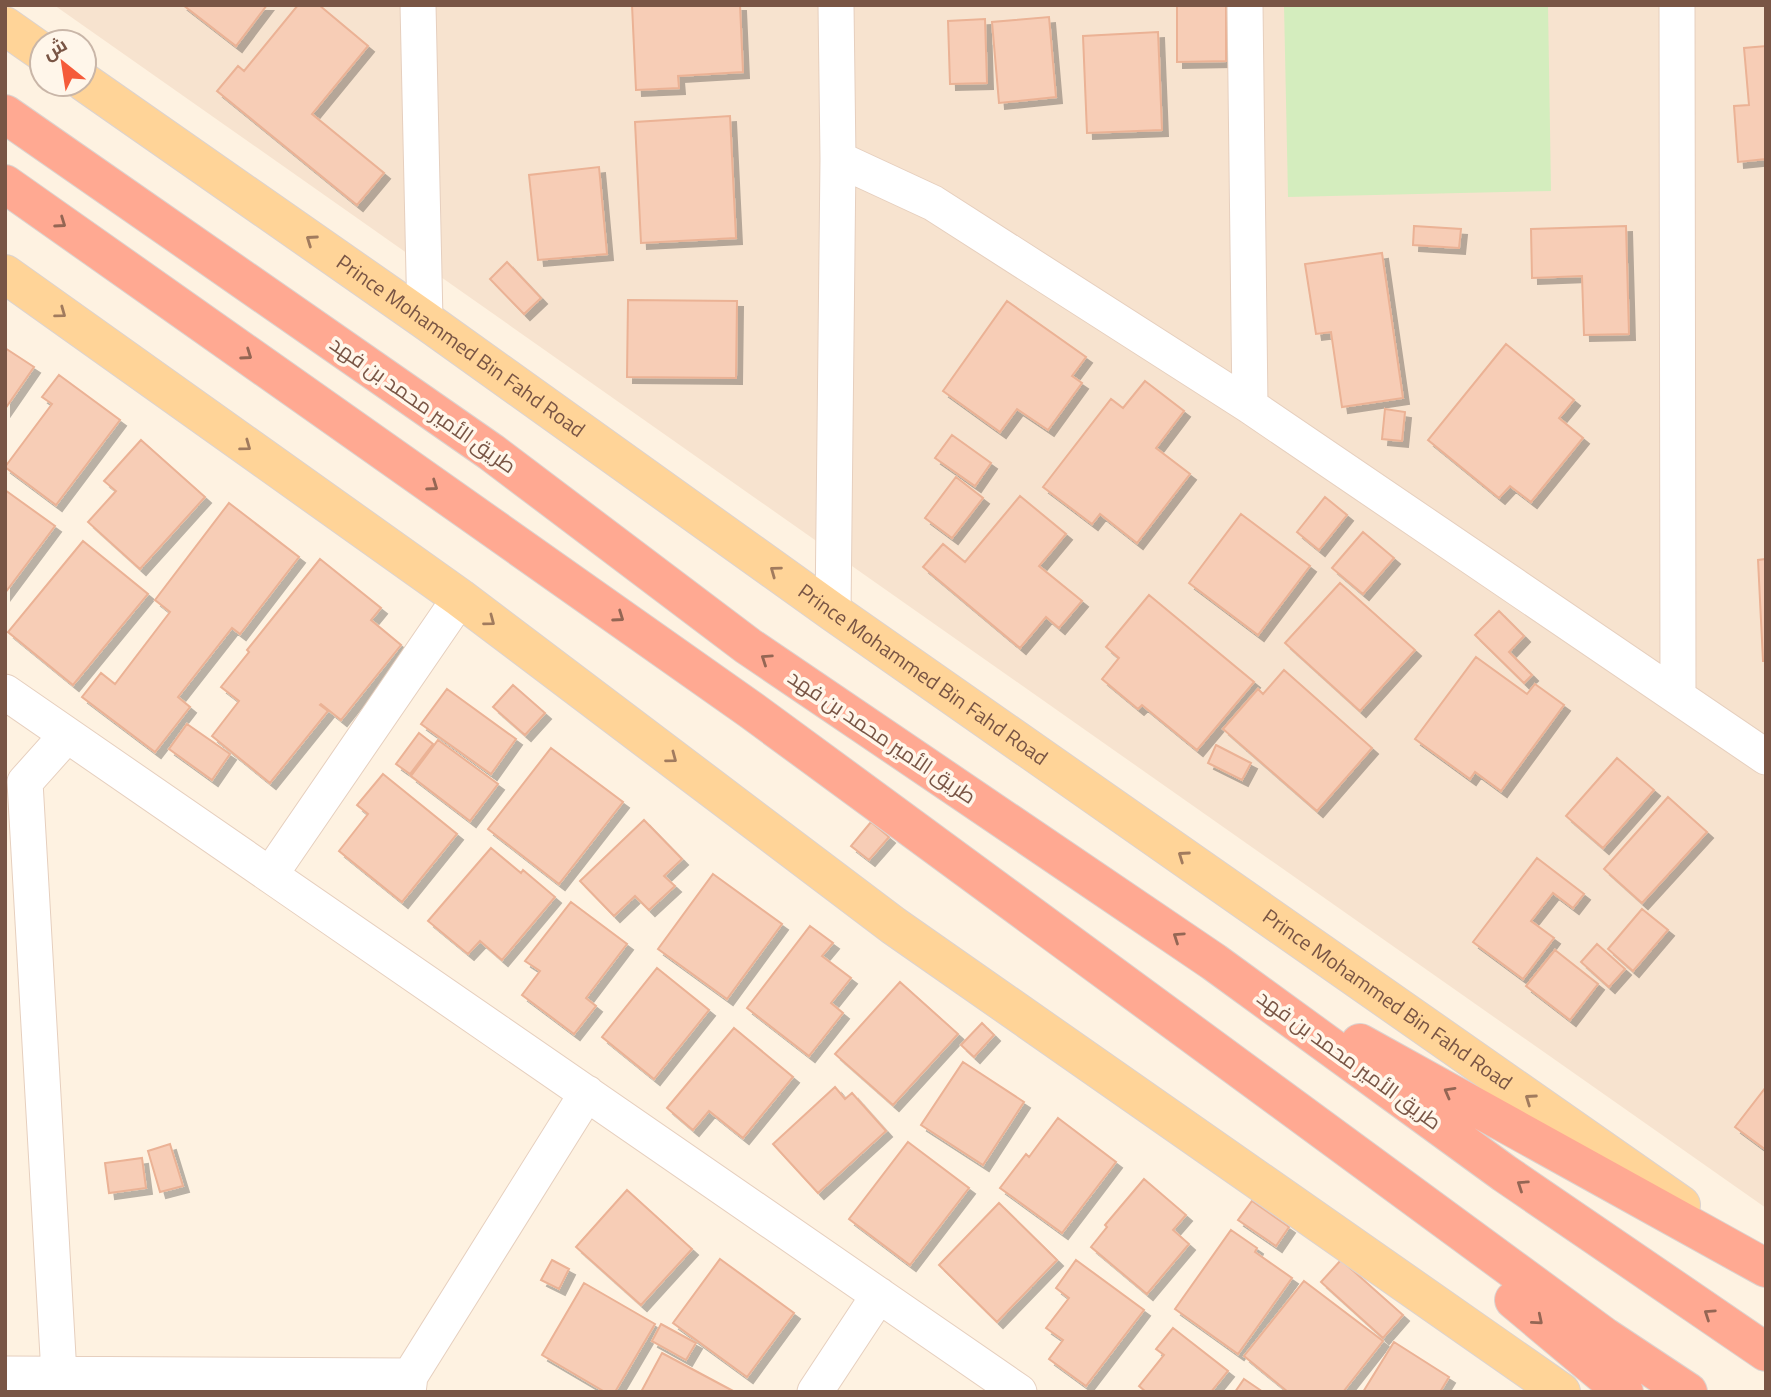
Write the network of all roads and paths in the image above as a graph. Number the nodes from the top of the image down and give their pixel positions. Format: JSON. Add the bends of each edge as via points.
{"nodes":[{"id":1,"x":418,"y":5,"type":"edge"},
{"id":2,"x":836,"y":5,"type":"edge"},
{"id":3,"x":1245,"y":5,"type":"edge"},
{"id":4,"x":1677,"y":5,"type":"edge"},
{"id":5,"x":5,"y":26,"type":"edge"},
{"id":6,"x":28,"y":42,"type":"edge"},
{"id":7,"x":98,"y":92,"type":"edge"},
{"id":8,"x":5,"y":114,"type":"edge"},
{"id":9,"x":838,"y":159,"type":"junction"},
{"id":10,"x":5,"y":184,"type":"edge"},
{"id":11,"x":5,"y":274,"type":"edge"},
{"id":12,"x":425,"y":320,"type":"junction"},
{"id":13,"x":1250,"y":407,"type":"junction"},
{"id":14,"x":460,"y":598,"type":"junction"},
{"id":15,"x":833,"y":612,"type":"junction"},
{"id":16,"x":5,"y":692,"type":"edge"},
{"id":17,"x":1678,"y":697,"type":"junction"},
{"id":18,"x":67,"y":735,"type":"junction"},
{"id":19,"x":1766,"y":757,"type":"edge"},
{"id":20,"x":270,"y":875,"type":"junction"},
{"id":21,"x":1214,"y":962,"type":"junction"},
{"id":22,"x":1223,"y":1055,"type":"junction"},
{"id":23,"x":587,"y":1093,"type":"junction"},
{"id":24,"x":1766,"y":1266,"type":"edge"},
{"id":25,"x":879,"y":1295,"type":"junction"},
{"id":26,"x":1766,"y":1352,"type":"edge"},
{"id":27,"x":5,"y":1374,"type":"edge"},
{"id":28,"x":58,"y":1374,"type":"junction"},
{"id":29,"x":409,"y":1384,"type":"edge"},
{"id":30,"x":1554,"y":1390,"type":"edge"},
{"id":31,"x":815,"y":1392,"type":"edge"},
{"id":32,"x":1019,"y":1392,"type":"edge"},
{"id":33,"x":1624,"y":1392,"type":"edge"},
{"id":34,"x":1688,"y":1392,"type":"edge"}],
"edges":[{"from":1,"to":12,"type":"street"},
{"from":2,"to":9,"type":"street"},
{"from":3,"to":13,"type":"street"},
{"from":4,"to":17,"type":"street"},
{"from":5,"to":6,"type":"main road"},
{"from":12,"to":7,"type":"main road","name":"Prince Mohammed Bin Fahd Road","one_way":true},
{"from":21,"to":8,"type":"highway","name":"طريق الأمير محمد بن فهد","one_way":true,"via":[[748,646],[491,452]]},
{"from":9,"to":13,"type":"street","via":[[933,203]]},
{"from":9,"to":15,"type":"street"},
{"from":10,"to":22,"type":"highway","one_way":true,"via":[[740,702]]},
{"from":11,"to":14,"type":"main road","one_way":true},
{"from":15,"to":12,"type":"main road","name":"Prince Mohammed Bin Fahd Road","one_way":true},
{"from":13,"to":17,"type":"street"},
{"from":14,"to":20,"type":"street"},
{"from":14,"to":30,"type":"main road","one_way":true,"via":[[894,926]]},
{"from":24,"to":15,"type":"main road","name":"Prince Mohammed Bin Fahd Road","one_way":true},
{"from":16,"to":18,"type":"street"},
{"from":17,"to":19,"type":"street"},
{"from":18,"to":20,"type":"street"},
{"from":18,"to":28,"type":"street","via":[[25,782]]},
{"from":20,"to":23,"type":"street"},
{"from":24,"to":21,"type":"highway","one_way":true},
{"from":26,"to":21,"type":"highway","name":"طريق الأمير محمد بن فهد","one_way":true,"via":[[1504,1173]]},
{"from":22,"to":33,"type":"highway","one_way":true},
{"from":22,"to":34,"type":"highway"},
{"from":23,"to":25,"type":"street"},
{"from":23,"to":29,"type":"street"},
{"from":25,"to":31,"type":"street"},
{"from":25,"to":32,"type":"street"},
{"from":27,"to":28,"type":"street"},
{"from":28,"to":29,"type":"street"}]}
